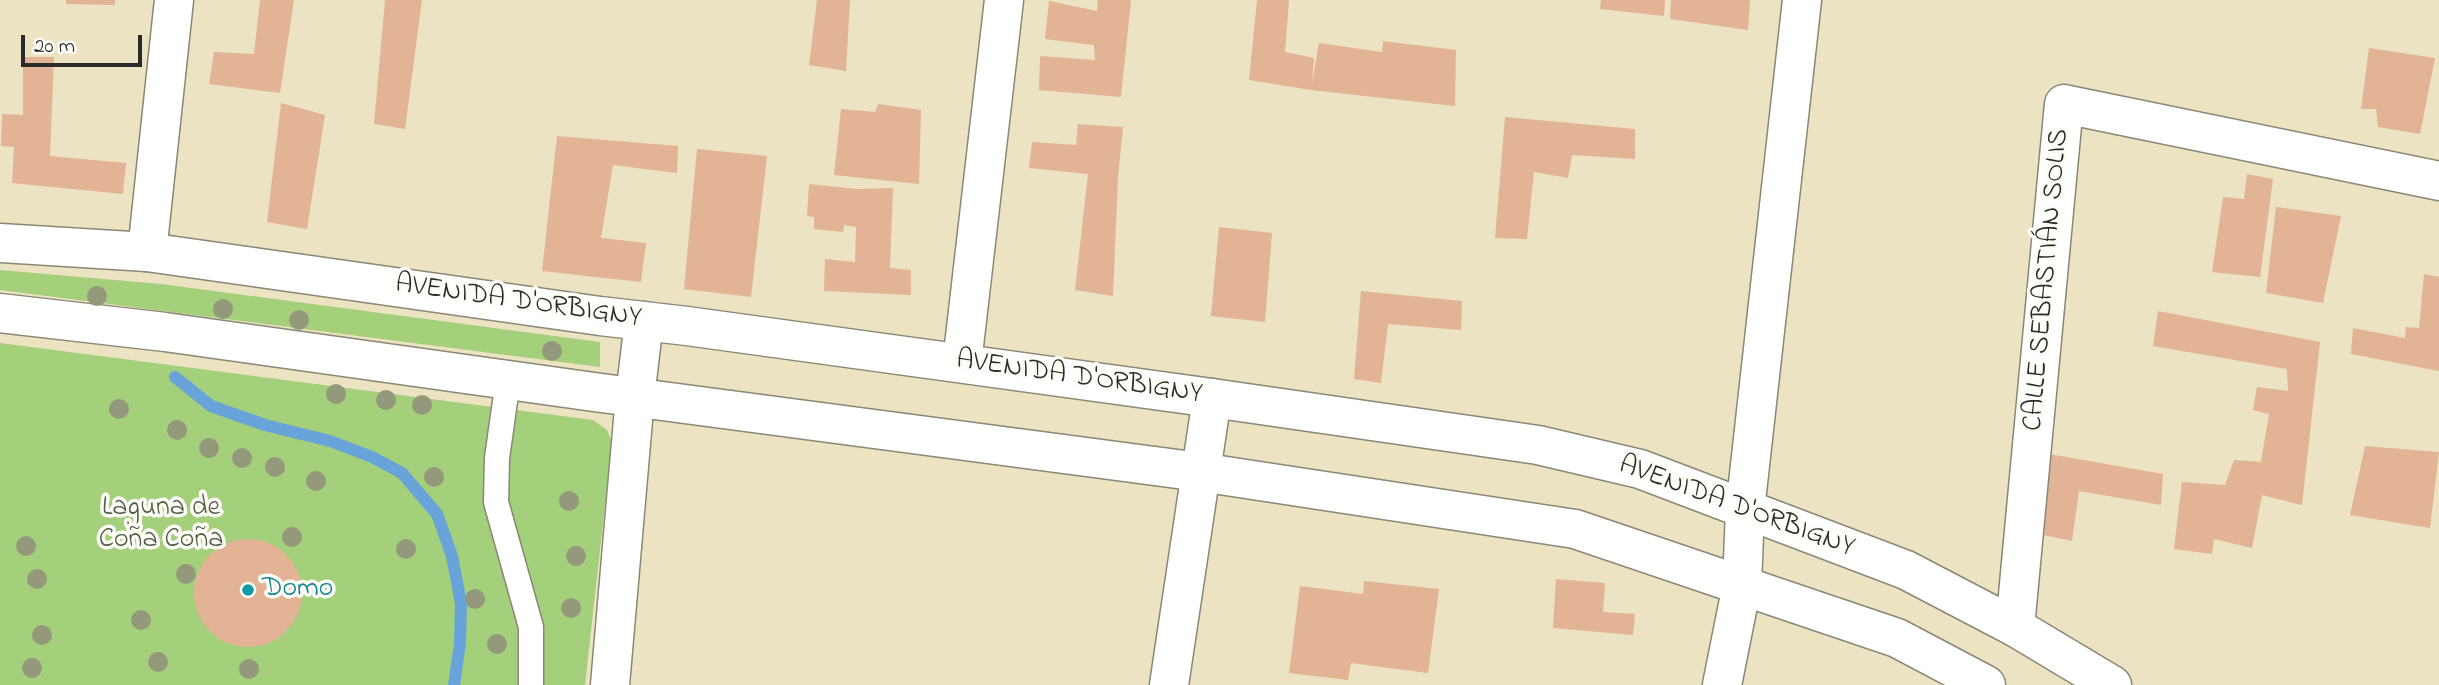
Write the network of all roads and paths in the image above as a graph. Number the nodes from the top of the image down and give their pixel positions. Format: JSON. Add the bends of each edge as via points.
{"nodes":[{"id":1,"x":174,"y":0,"type":"edge"},
{"id":2,"x":1004,"y":0,"type":"edge"},
{"id":3,"x":1802,"y":0,"type":"edge"},
{"id":4,"x":2439,"y":181,"type":"edge"},
{"id":5,"x":0,"y":243,"type":"edge"},
{"id":6,"x":147,"y":251,"type":"junction"},
{"id":7,"x":0,"y":313,"type":"edge"},
{"id":8,"x":644,"y":321,"type":"junction"},
{"id":9,"x":962,"y":363,"type":"junction"},
{"id":10,"x":508,"y":380,"type":"junction"},
{"id":11,"x":635,"y":397,"type":"junction"},
{"id":12,"x":1212,"y":398,"type":"junction"},
{"id":13,"x":1200,"y":472,"type":"junction"},
{"id":14,"x":1745,"y":510,"type":"junction"},
{"id":15,"x":1742,"y":585,"type":"junction"},
{"id":16,"x":2015,"y":627,"type":"junction"},
{"id":17,"x":531,"y":685,"type":"edge"},
{"id":18,"x":610,"y":685,"type":"edge"},
{"id":19,"x":1169,"y":685,"type":"edge"},
{"id":20,"x":1722,"y":685,"type":"edge"},
{"id":21,"x":1986,"y":685,"type":"edge"},
{"id":22,"x":2112,"y":685,"type":"edge"}],
"edges":[{"from":1,"to":6,"type":"main road"},
{"from":2,"to":9,"type":"main road"},
{"from":3,"to":14,"type":"main road"},
{"from":4,"to":16,"type":"main road","name":"CALLE SEBASTIÁN SOLIS","via":[[2064,104]]},
{"from":5,"to":6,"type":"main road","name":"AVENIDA D'ORBIGNY"},
{"from":6,"to":8,"type":"main road","name":"AVENIDA D'ORBIGNY"},
{"from":7,"to":10,"type":"main road"},
{"from":8,"to":9,"type":"main road","name":"AVENIDA D'ORBIGNY"},
{"from":8,"to":11,"type":"main road"},
{"from":9,"to":12,"type":"main road","name":"AVENIDA D'ORBIGNY"},
{"from":10,"to":11,"type":"main road"},
{"from":10,"to":17,"type":"lane","via":[[496,502],[531,627]]},
{"from":11,"to":13,"type":"main road"},
{"from":11,"to":18,"type":"main road"},
{"from":12,"to":13,"type":"main road"},
{"from":12,"to":14,"type":"main road","name":"AVENIDA D'ORBIGNY","via":[[1538,445],[1640,469]]},
{"from":13,"to":15,"type":"main road","via":[[1575,528]]},
{"from":13,"to":19,"type":"main road"},
{"from":14,"to":15,"type":"main road"},
{"from":14,"to":16,"type":"main road","name":"AVENIDA D'ORBIGNY","via":[[1906,570]]},
{"from":15,"to":20,"type":"main road"},
{"from":15,"to":21,"type":"main road","via":[[1897,638]]},
{"from":16,"to":22,"type":"main road","name":"AVENIDA D'ORBIGNY"}]}
